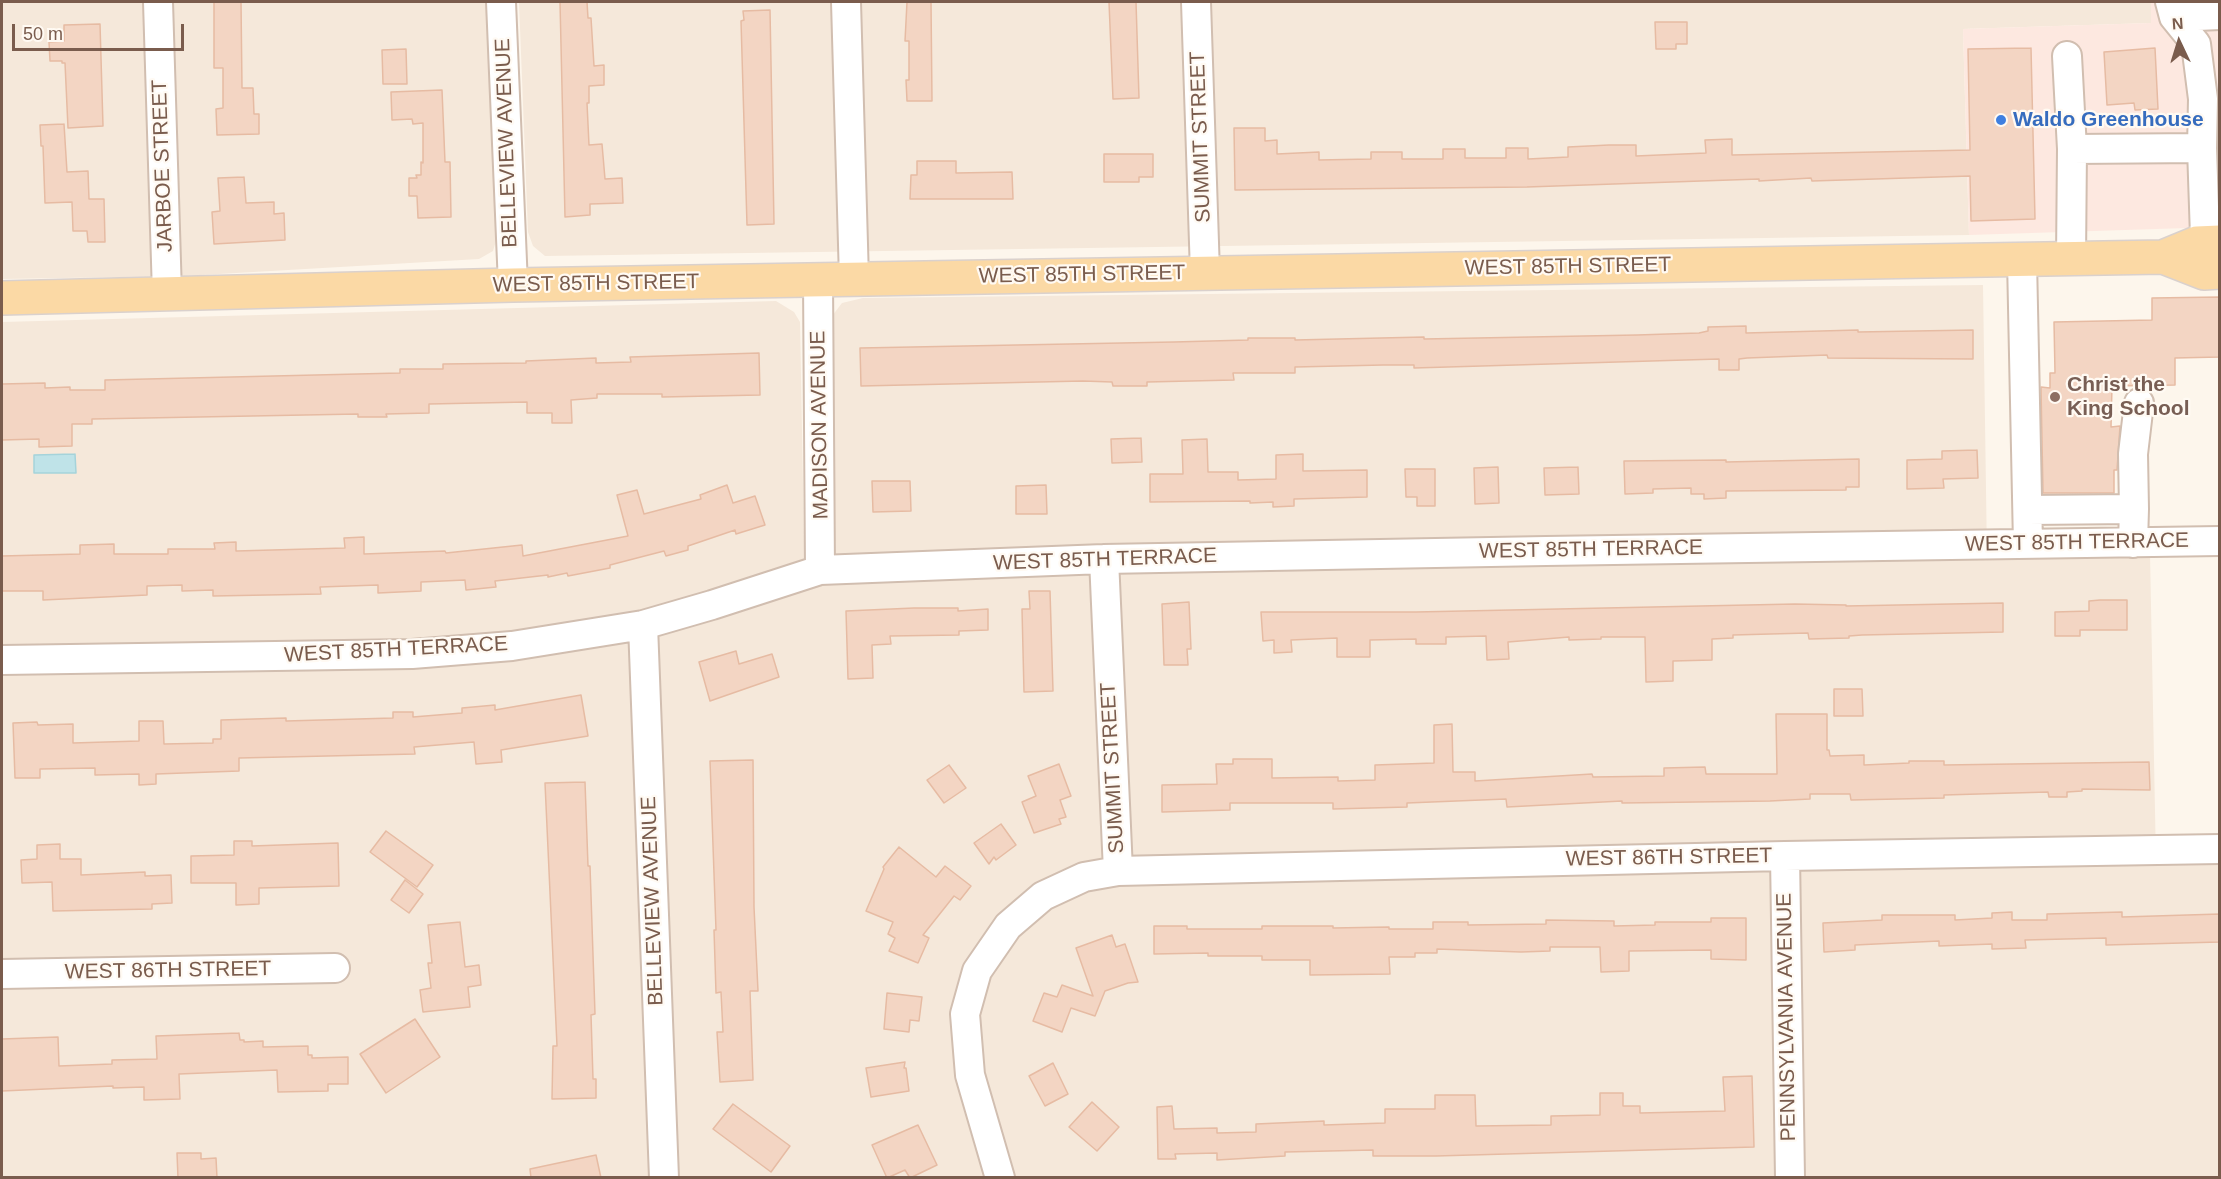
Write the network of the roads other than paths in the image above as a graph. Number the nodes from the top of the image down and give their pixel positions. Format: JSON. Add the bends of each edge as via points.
{"nodes":[{"id":1,"x":158,"y":2,"type":"edge"},
{"id":2,"x":501,"y":2,"type":"edge"},
{"id":3,"x":846,"y":2,"type":"edge"},
{"id":4,"x":1196,"y":2,"type":"edge"},
{"id":5,"x":2172,"y":9,"type":"edge"},
{"id":6,"x":2220,"y":15,"type":"edge"},
{"id":7,"x":2067,"y":56,"type":"dead end"},
{"id":8,"x":2209,"y":65,"type":"edge"},
{"id":9,"x":2202,"y":148,"type":"junction"},
{"id":10,"x":2072,"y":150,"type":"junction"},
{"id":11,"x":2212,"y":189,"type":"edge"},
{"id":12,"x":2213,"y":257,"type":"edge"},
{"id":13,"x":2071,"y":259,"type":"junction"},
{"id":14,"x":2022,"y":260,"type":"junction"},
{"id":15,"x":1205,"y":273,"type":"junction"},
{"id":16,"x":854,"y":279,"type":"junction"},
{"id":17,"x":818,"y":280,"type":"junction"},
{"id":18,"x":513,"y":285,"type":"junction"},
{"id":19,"x":167,"y":294,"type":"junction"},
{"id":20,"x":2,"y":298,"type":"edge"},
{"id":21,"x":2139,"y":403,"type":"dead end"},
{"id":22,"x":2134,"y":509,"type":"junction"},
{"id":23,"x":2028,"y":510,"type":"junction"},
{"id":24,"x":2220,"y":541,"type":"edge"},
{"id":25,"x":2133,"y":543,"type":"junction"},
{"id":26,"x":2028,"y":544,"type":"junction"},
{"id":27,"x":1104,"y":559,"type":"junction"},
{"id":28,"x":820,"y":570,"type":"junction"},
{"id":29,"x":643,"y":625,"type":"junction"},
{"id":30,"x":2,"y":660,"type":"edge"},
{"id":31,"x":2220,"y":849,"type":"edge"},
{"id":32,"x":1785,"y":856,"type":"junction"},
{"id":33,"x":1118,"y":871,"type":"junction"},
{"id":34,"x":335,"y":968,"type":"dead end"},
{"id":35,"x":2,"y":974,"type":"edge"},
{"id":36,"x":664,"y":1178,"type":"edge"},
{"id":37,"x":1000,"y":1178,"type":"edge"},
{"id":38,"x":1790,"y":1178,"type":"edge"}],
"edges":[{"from":1,"to":19,"type":"street","name":"JARBOE STREET"},
{"from":2,"to":18,"type":"street","name":"BELLEVIEW AVENUE"},
{"from":3,"to":16,"type":"street"},
{"from":4,"to":15,"type":"street","name":"SUMMIT STREET"},
{"from":5,"to":6,"type":"street"},
{"from":5,"to":8,"type":"street"},
{"from":7,"to":10,"type":"street"},
{"from":8,"to":9,"type":"street","via":[[2203,99]]},
{"from":9,"to":10,"type":"street"},
{"from":9,"to":11,"type":"street"},
{"from":10,"to":13,"type":"street"},
{"from":11,"to":12,"type":"street"},
{"from":12,"to":13,"type":"main road","name":"WEST 85TH STREET"},
{"from":13,"to":14,"type":"main road","name":"WEST 85TH STREET"},
{"from":14,"to":15,"type":"main road","name":"WEST 85TH STREET"},
{"from":14,"to":23,"type":"street"},
{"from":15,"to":16,"type":"main road","name":"WEST 85TH STREET"},
{"from":16,"to":17,"type":"main road","name":"WEST 85TH STREET"},
{"from":17,"to":18,"type":"main road","name":"WEST 85TH STREET"},
{"from":17,"to":28,"type":"street","name":"MADISON AVENUE"},
{"from":18,"to":19,"type":"main road","name":"WEST 85TH STREET"},
{"from":19,"to":20,"type":"main road","name":"WEST 85TH STREET"},
{"from":21,"to":22,"type":"street","via":[[2133,454]]},
{"from":22,"to":23,"type":"street"},
{"from":22,"to":25,"type":"street"},
{"from":23,"to":26,"type":"street"},
{"from":24,"to":25,"type":"street","name":"WEST 85TH TERRACE"},
{"from":25,"to":26,"type":"street","name":"WEST 85TH TERRACE"},
{"from":26,"to":27,"type":"street","name":"WEST 85TH TERRACE"},
{"from":27,"to":28,"type":"street","name":"WEST 85TH TERRACE"},
{"from":27,"to":33,"type":"street","name":"SUMMIT STREET"},
{"from":28,"to":29,"type":"street","name":"WEST 85TH TERRACE"},
{"from":29,"to":30,"type":"street","name":"WEST 85TH TERRACE","via":[[512,646],[412,654]]},
{"from":29,"to":36,"type":"street","name":"BELLEVIEW AVENUE"},
{"from":31,"to":32,"type":"street","name":"WEST 86TH STREET"},
{"from":32,"to":33,"type":"street","name":"WEST 86TH STREET"},
{"from":32,"to":38,"type":"street","name":"PENNSYLVANIA AVENUE"},
{"from":33,"to":37,"type":"street","name":"SUMMIT STREET","via":[[1084,877],[1043,896],[1008,926],[977,971],[965,1014],[970,1075]]},
{"from":34,"to":35,"type":"street","name":"WEST 86TH STREET"}]}
